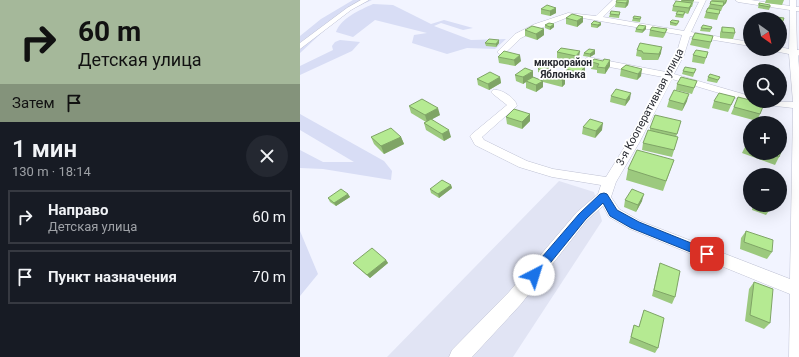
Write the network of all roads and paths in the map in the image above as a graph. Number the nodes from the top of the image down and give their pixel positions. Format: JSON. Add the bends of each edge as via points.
{"nodes":[{"id":1,"x":366,"y":0,"type":"edge"},
{"id":2,"x":617,"y":0,"type":"edge"},
{"id":3,"x":677,"y":0,"type":"edge"},
{"id":4,"x":738,"y":0,"type":"edge"},
{"id":5,"x":703,"y":1,"type":"edge"},
{"id":6,"x":795,"y":5,"type":"edge"},
{"id":7,"x":598,"y":18,"type":"junction"},
{"id":8,"x":687,"y":33,"type":"junction"},
{"id":9,"x":743,"y":43,"type":"edge"},
{"id":10,"x":300,"y":47,"type":"edge"},
{"id":11,"x":501,"y":52,"type":"edge"},
{"id":12,"x":796,"y":52,"type":"edge"},
{"id":13,"x":588,"y":60,"type":"dead end"},
{"id":14,"x":668,"y":76,"type":"junction"},
{"id":15,"x":496,"y":92,"type":"dead end"},
{"id":16,"x":743,"y":97,"type":"edge"},
{"id":17,"x":787,"y":105,"type":"edge"},
{"id":18,"x":799,"y":106,"type":"edge"},
{"id":19,"x":606,"y":190,"type":"junction"},
{"id":20,"x":798,"y":290,"type":"edge"},
{"id":21,"x":459,"y":357,"type":"edge"},
{"id":22,"x":799,"y":357,"type":"edge"}],
"edges":[{"from":1,"to":10,"type":"street","via":[[349,8]]},
{"from":2,"to":7,"type":"street"},
{"from":3,"to":5,"type":"lane"},
{"from":4,"to":6,"type":"street"},
{"from":5,"to":8,"type":"street","name":"3-я Кооперативная улица"},
{"from":6,"to":12,"type":"street"},
{"from":7,"to":8,"type":"street"},
{"from":7,"to":11,"type":"street","via":[[570,14],[518,36]]},
{"from":8,"to":9,"type":"street"},
{"from":8,"to":14,"type":"street","name":"3-я Кооперативная улица","via":[[680,54]]},
{"from":12,"to":18,"type":"street"},
{"from":13,"to":14,"type":"street"},
{"from":14,"to":16,"type":"street"},
{"from":14,"to":19,"type":"street","name":"3-я Кооперативная улица"},
{"from":15,"to":19,"type":"street","via":[[512,103],[512,106],[476,136],[479,142],[522,164]]},
{"from":17,"to":18,"type":"street"},
{"from":18,"to":20,"type":"street"},
{"from":19,"to":20,"type":"street","via":[[614,213],[635,225]]},
{"from":19,"to":21,"type":"street","name":"3-я Кооперативная улица","via":[[515,298]]},
{"from":20,"to":22,"type":"street"}]}
